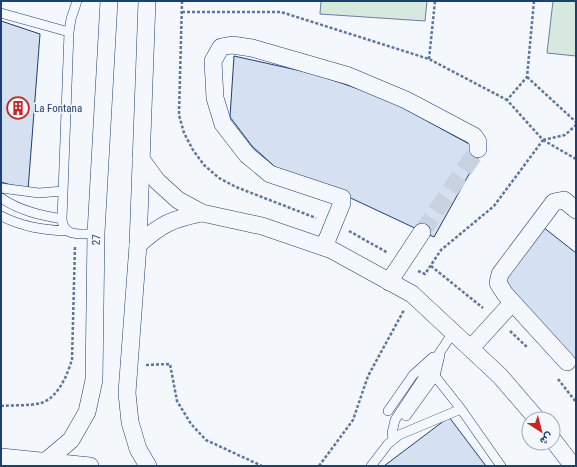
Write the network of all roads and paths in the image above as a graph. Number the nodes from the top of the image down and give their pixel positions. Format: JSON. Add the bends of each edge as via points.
{"nodes":[{"id":1,"x":78,"y":1,"type":"edge"},
{"id":2,"x":109,"y":1,"type":"edge"},
{"id":3,"x":147,"y":1,"type":"edge"},
{"id":4,"x":182,"y":1,"type":"edge"},
{"id":5,"x":435,"y":1,"type":"edge"},
{"id":6,"x":534,"y":1,"type":"edge"},
{"id":7,"x":182,"y":12,"type":"junction"},
{"id":8,"x":1,"y":13,"type":"edge"},
{"id":9,"x":69,"y":32,"type":"junction"},
{"id":10,"x":430,"y":60,"type":"junction"},
{"id":11,"x":527,"y":78,"type":"junction"},
{"id":12,"x":507,"y":100,"type":"junction"},
{"id":13,"x":576,"y":123,"type":"edge"},
{"id":14,"x":543,"y":140,"type":"junction"},
{"id":15,"x":478,"y":149,"type":"dead end"},
{"id":16,"x":576,"y":158,"type":"edge"},
{"id":17,"x":141,"y":159,"type":"junction"},
{"id":18,"x":1,"y":188,"type":"edge"},
{"id":19,"x":63,"y":191,"type":"junction"},
{"id":20,"x":1,"y":198,"type":"edge"},
{"id":21,"x":576,"y":210,"type":"edge"},
{"id":22,"x":202,"y":213,"type":"junction"},
{"id":23,"x":1,"y":216,"type":"edge"},
{"id":24,"x":62,"y":219,"type":"junction"},
{"id":25,"x":333,"y":225,"type":"junction"},
{"id":26,"x":71,"y":232,"type":"junction"},
{"id":27,"x":422,"y":232,"type":"tunnel mouth"},
{"id":28,"x":96,"y":233,"type":"junction"},
{"id":29,"x":138,"y":246,"type":"junction"},
{"id":30,"x":324,"y":247,"type":"junction"},
{"id":31,"x":402,"y":262,"type":"junction"},
{"id":32,"x":425,"y":274,"type":"junction"},
{"id":33,"x":389,"y":282,"type":"junction"},
{"id":34,"x":412,"y":294,"type":"junction"},
{"id":35,"x":512,"y":303,"type":"junction"},
{"id":36,"x":454,"y":331,"type":"junction"},
{"id":37,"x":471,"y":348,"type":"junction"},
{"id":38,"x":440,"y":351,"type":"junction"},
{"id":39,"x":566,"y":362,"type":"dead end"},
{"id":40,"x":129,"y":365,"type":"junction"},
{"id":41,"x":435,"y":376,"type":"junction"},
{"id":42,"x":1,"y":406,"type":"edge"},
{"id":43,"x":461,"y":408,"type":"junction"},
{"id":44,"x":388,"y":411,"type":"dead end"},
{"id":45,"x":530,"y":411,"type":"edge"},
{"id":46,"x":406,"y":416,"type":"dead end"},
{"id":47,"x":393,"y":439,"type":"junction"},
{"id":48,"x":561,"y":450,"type":"edge"},
{"id":49,"x":1,"y":457,"type":"edge"},
{"id":50,"x":46,"y":462,"type":"junction"},
{"id":51,"x":90,"y":466,"type":"edge"},
{"id":52,"x":148,"y":466,"type":"edge"},
{"id":53,"x":262,"y":466,"type":"edge"},
{"id":54,"x":319,"y":466,"type":"edge"},
{"id":55,"x":371,"y":466,"type":"edge"},
{"id":56,"x":501,"y":466,"type":"edge"},
{"id":57,"x":573,"y":466,"type":"edge"}],
"edges":[{"from":1,"to":9,"type":"lane"},
{"from":2,"to":28,"type":"street","name":"27"},
{"from":3,"to":17,"type":"street"},
{"from":4,"to":7,"type":"path"},
{"from":5,"to":10,"type":"path"},
{"from":6,"to":11,"type":"path"},
{"from":7,"to":10,"type":"path","via":[[281,12]]},
{"from":7,"to":25,"type":"path","via":[[179,115],[184,133],[193,150],[204,165],[236,187]]},
{"from":8,"to":9,"type":"lane"},
{"from":9,"to":19,"type":"lane"},
{"from":10,"to":12,"type":"path"},
{"from":11,"to":12,"type":"path"},
{"from":11,"to":13,"type":"path"},
{"from":12,"to":14,"type":"path"},
{"from":13,"to":14,"type":"path","via":[[565,135]]},
{"from":14,"to":16,"type":"path"},
{"from":14,"to":32,"type":"path","via":[[494,206],[440,250]]},
{"from":15,"to":25,"type":"street","via":[[478,142],[474,136],[406,100],[349,76],[252,48],[232,45],[221,47],[213,61],[215,98],[223,124],[247,155],[270,174],[342,198]]},
{"from":17,"to":22,"type":"street","via":[[162,186],[178,200]]},
{"from":17,"to":29,"type":"street"},
{"from":18,"to":19,"type":"lane","via":[[39,193]]},
{"from":19,"to":24,"type":"lane"},
{"from":20,"to":24,"type":"lane","via":[[9,204],[35,214]]},
{"from":21,"to":35,"type":"street","via":[[564,200],[554,202],[500,274],[499,287]]},
{"from":22,"to":29,"type":"street","via":[[178,218],[156,228]]},
{"from":22,"to":30,"type":"street","via":[[262,226]]},
{"from":23,"to":26,"type":"lane","via":[[16,224],[41,230]]},
{"from":24,"to":26,"type":"lane","via":[[64,228]]},
{"from":25,"to":30,"type":"street"},
{"from":25,"to":31,"type":"path","via":[[358,235]]},
{"from":26,"to":28,"type":"lane"},
{"from":26,"to":42,"type":"path","via":[[72,359],[67,376],[57,391],[42,403]]},
{"from":27,"to":31,"type":"street"},
{"from":28,"to":50,"type":"street","name":"27","via":[[94,380],[87,412],[71,440]]},
{"from":29,"to":40,"type":"street"},
{"from":30,"to":33,"type":"street"},
{"from":31,"to":32,"type":"path"},
{"from":31,"to":33,"type":"street"},
{"from":32,"to":34,"type":"path"},
{"from":33,"to":34,"type":"street"},
{"from":34,"to":36,"type":"street"},
{"from":34,"to":54,"type":"path","via":[[368,376],[353,420]]},
{"from":35,"to":37,"type":"street"},
{"from":35,"to":39,"type":"street"},
{"from":36,"to":37,"type":"street"},
{"from":36,"to":38,"type":"lane"},
{"from":37,"to":45,"type":"street"},
{"from":38,"to":41,"type":"lane"},
{"from":38,"to":44,"type":"lane","via":[[413,375]]},
{"from":38,"to":47,"type":"lane","via":[[395,420]]},
{"from":40,"to":52,"type":"street","via":[[127,393],[130,422],[138,449]]},
{"from":40,"to":53,"type":"path","via":[[170,364],[177,401],[191,424],[206,440]]},
{"from":41,"to":43,"type":"lane"},
{"from":41,"to":46,"type":"lane"},
{"from":43,"to":47,"type":"lane","via":[[405,431]]},
{"from":43,"to":56,"type":"lane"},
{"from":47,"to":55,"type":"lane"},
{"from":48,"to":57,"type":"street"},
{"from":49,"to":50,"type":"street"},
{"from":50,"to":51,"type":"street"}]}
